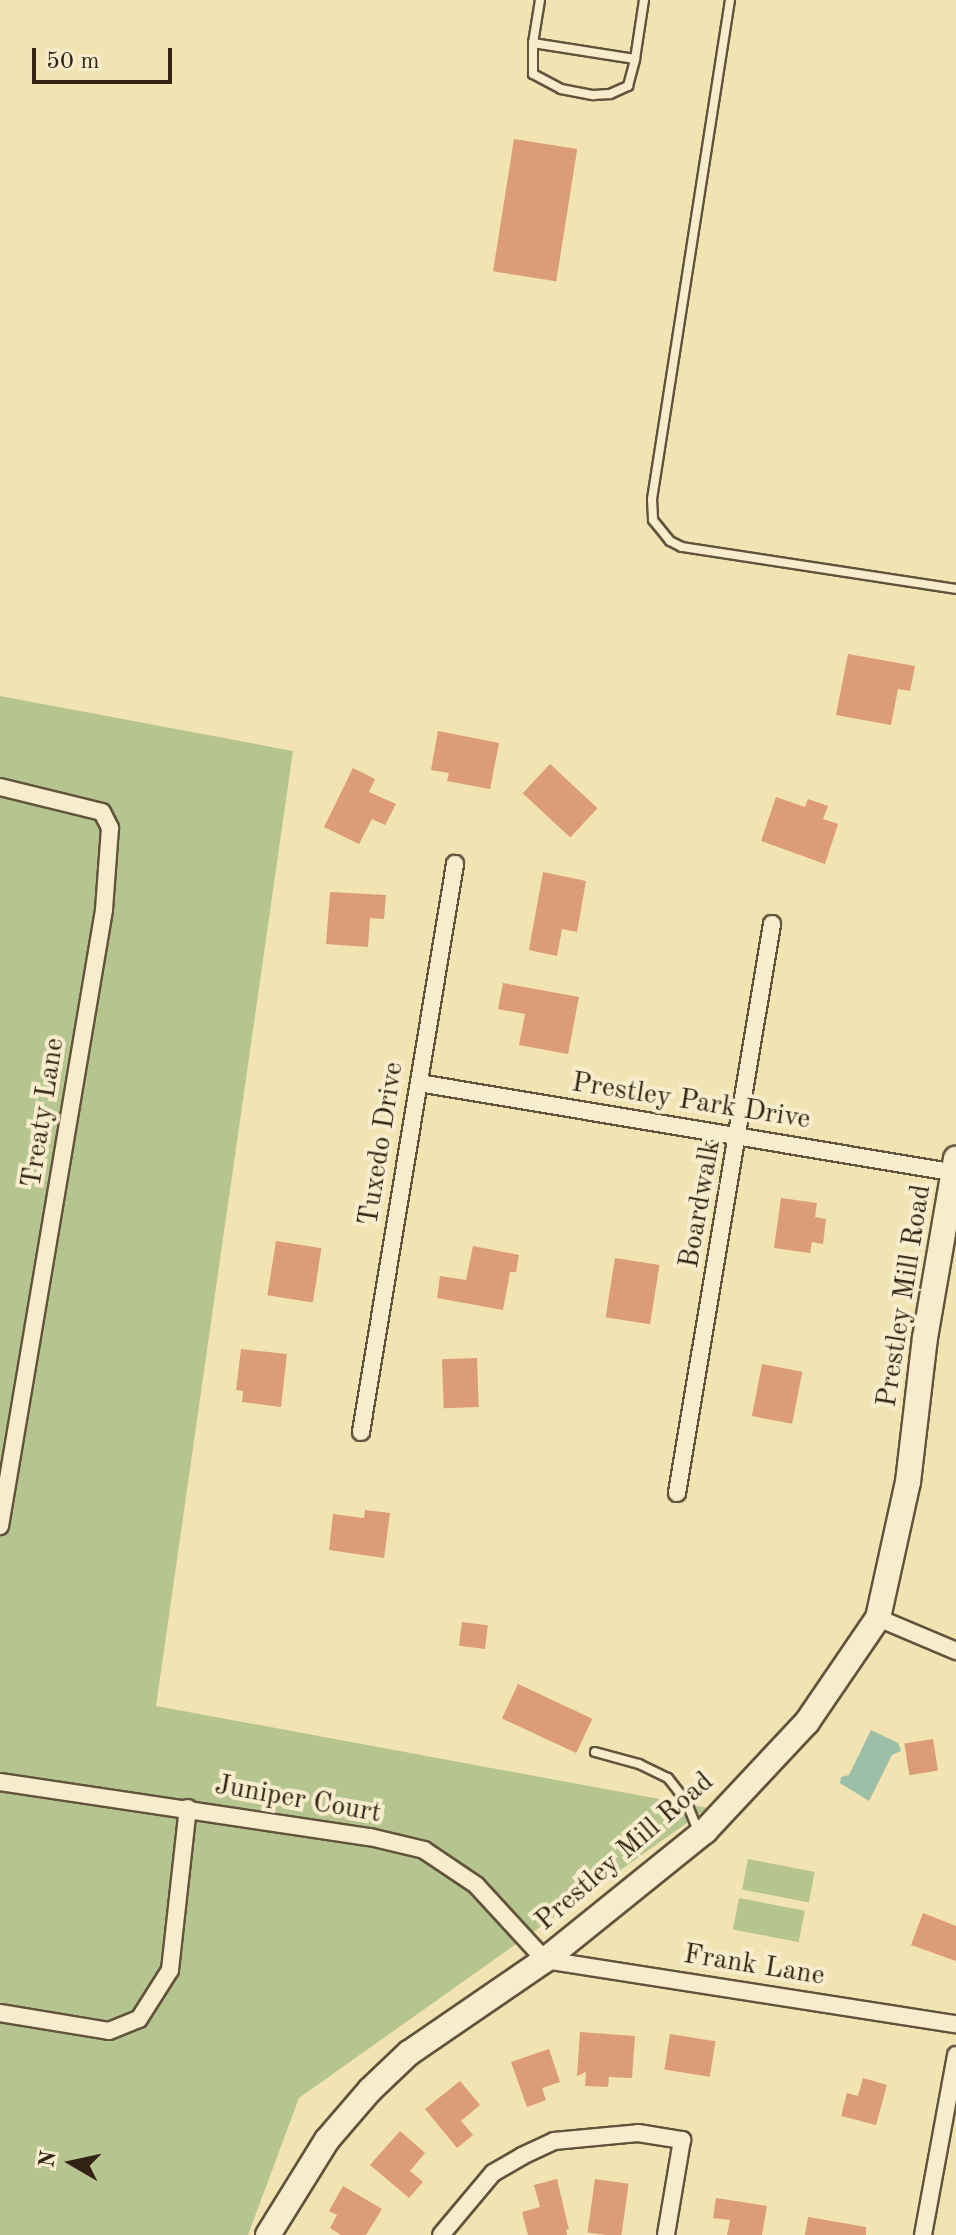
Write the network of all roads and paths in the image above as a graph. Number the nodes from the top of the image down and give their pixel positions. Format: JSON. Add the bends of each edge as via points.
{"nodes":[{"id":1,"x":540,"y":0,"type":"edge"},
{"id":2,"x":644,"y":0,"type":"edge"},
{"id":3,"x":730,"y":0,"type":"edge"},
{"id":4,"x":533,"y":43,"type":"junction"},
{"id":5,"x":635,"y":59,"type":"junction"},
{"id":6,"x":956,"y":589,"type":"edge"},
{"id":7,"x":0,"y":787,"type":"edge"},
{"id":8,"x":455,"y":864,"type":"dead end"},
{"id":9,"x":772,"y":924,"type":"dead end"},
{"id":10,"x":419,"y":1083,"type":"junction"},
{"id":11,"x":739,"y":1136,"type":"junction"},
{"id":12,"x":955,"y":1168,"type":"edge"},
{"id":13,"x":361,"y":1432,"type":"dead end"},
{"id":14,"x":677,"y":1493,"type":"dead end"},
{"id":15,"x":0,"y":1526,"type":"edge"},
{"id":16,"x":878,"y":1618,"type":"junction"},
{"id":17,"x":956,"y":1651,"type":"edge"},
{"id":18,"x":595,"y":1752,"type":"dead end"},
{"id":19,"x":0,"y":1782,"type":"edge"},
{"id":20,"x":188,"y":1808,"type":"junction"},
{"id":21,"x":699,"y":1836,"type":"junction"},
{"id":22,"x":545,"y":1960,"type":"junction"},
{"id":23,"x":0,"y":2013,"type":"edge"},
{"id":24,"x":956,"y":2024,"type":"edge"},
{"id":25,"x":956,"y":2055,"type":"edge"},
{"id":26,"x":268,"y":2235,"type":"edge"},
{"id":27,"x":441,"y":2235,"type":"edge"},
{"id":28,"x":666,"y":2235,"type":"edge"},
{"id":29,"x":923,"y":2235,"type":"edge"}],
"edges":[{"from":1,"to":4,"type":"lane"},
{"from":2,"to":5,"type":"lane"},
{"from":3,"to":6,"type":"lane","via":[[652,499],[653,520],[659,532],[682,547]]},
{"from":4,"to":5,"type":"lane"},
{"from":4,"to":5,"type":"lane","via":[[533,74],[561,89],[593,95],[628,86]]},
{"from":7,"to":15,"type":"street","name":"Treaty Lane","via":[[102,812],[110,828],[104,910]]},
{"from":8,"to":10,"type":"street","name":"Tuxedo Drive"},
{"from":9,"to":11,"type":"street","name":"Boardwalk"},
{"from":10,"to":11,"type":"street","name":"Prestley Park Drive"},
{"from":10,"to":13,"type":"street","name":"Tuxedo Drive"},
{"from":11,"to":12,"type":"street","name":"Prestley Park Drive"},
{"from":11,"to":14,"type":"street","name":"Boardwalk"},
{"from":12,"to":16,"type":"street","name":"Prestley Mill Road","via":[[925,1338],[908,1482]]},
{"from":16,"to":17,"type":"street"},
{"from":16,"to":21,"type":"street","name":"Prestley Mill Road","via":[[807,1722]]},
{"from":18,"to":21,"type":"lane","via":[[668,1778],[686,1801]]},
{"from":19,"to":20,"type":"street","name":"Juniper Court"},
{"from":20,"to":22,"type":"street","name":"Juniper Court","via":[[424,1850],[476,1885]]},
{"from":20,"to":23,"type":"street","via":[[170,1970],[139,2019],[109,2031]]},
{"from":21,"to":22,"type":"street","name":"Prestley Mill Road"},
{"from":22,"to":24,"type":"street","name":"Frank Lane"},
{"from":22,"to":26,"type":"street","name":"Prestley Mill Road","via":[[409,2053],[370,2090],[327,2140]]},
{"from":25,"to":29,"type":"street"},
{"from":27,"to":28,"type":"street","via":[[493,2173],[554,2141],[638,2133],[682,2140]]}]}
